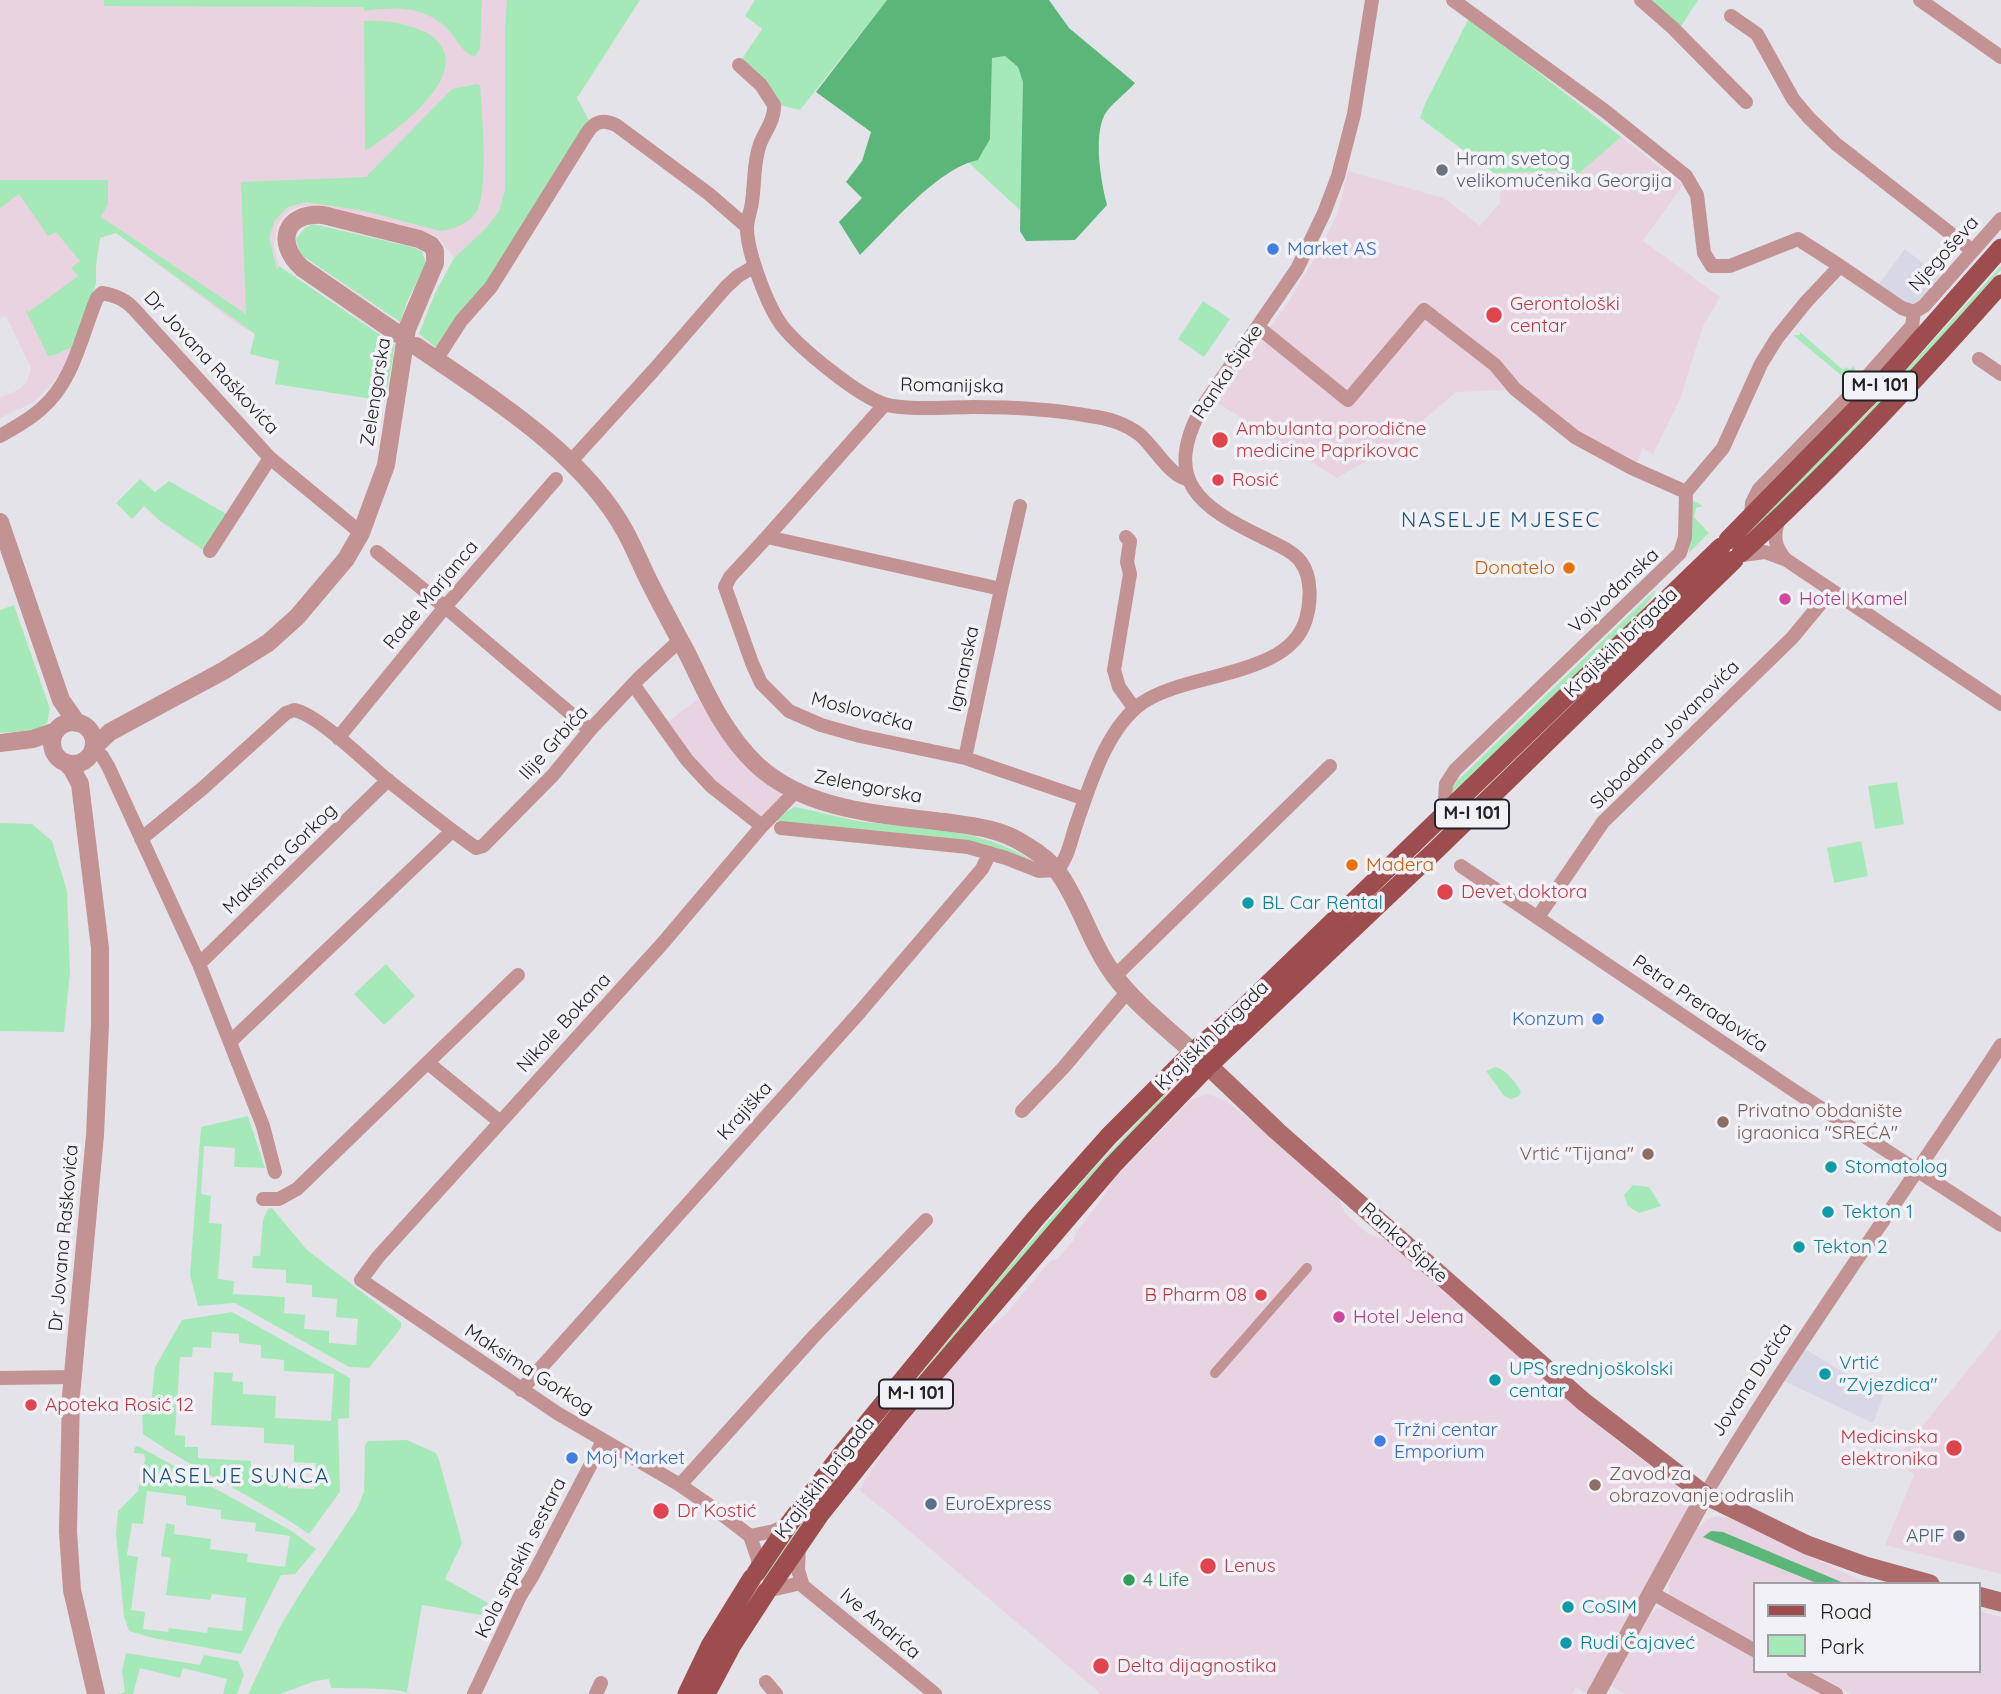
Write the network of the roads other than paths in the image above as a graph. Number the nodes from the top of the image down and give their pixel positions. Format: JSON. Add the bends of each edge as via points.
{"nodes":[{"id":1,"x":1372,"y":0,"type":"edge"},
{"id":2,"x":1453,"y":0,"type":"edge"},
{"id":3,"x":1642,"y":0,"type":"edge"},
{"id":4,"x":1920,"y":0,"type":"edge"},
{"id":5,"x":1731,"y":16,"type":"dead end"},
{"id":6,"x":2001,"y":57,"type":"edge"},
{"id":7,"x":738,"y":65,"type":"dead end"},
{"id":8,"x":1746,"y":102,"type":"dead end"},
{"id":9,"x":2001,"y":219,"type":"edge"},
{"id":10,"x":747,"y":227,"type":"junction"},
{"id":11,"x":2001,"y":241,"type":"edge"},
{"id":12,"x":2001,"y":248,"type":"edge"},
{"id":13,"x":1973,"y":251,"type":"junction"},
{"id":14,"x":755,"y":266,"type":"junction"},
{"id":15,"x":1840,"y":266,"type":"junction"},
{"id":16,"x":2001,"y":284,"type":"edge"},
{"id":17,"x":1913,"y":319,"type":"junction"},
{"id":18,"x":1258,"y":327,"type":"junction"},
{"id":19,"x":398,"y":334,"type":"dead end"},
{"id":20,"x":416,"y":346,"type":"dead end"},
{"id":21,"x":1979,"y":359,"type":"dead end"},
{"id":22,"x":436,"y":360,"type":"junction"},
{"id":23,"x":2001,"y":374,"type":"edge"},
{"id":24,"x":885,"y":404,"type":"junction"},
{"id":25,"x":0,"y":436,"type":"edge"},
{"id":26,"x":270,"y":458,"type":"junction"},
{"id":27,"x":571,"y":461,"type":"junction"},
{"id":28,"x":556,"y":479,"type":"dead end"},
{"id":29,"x":1188,"y":479,"type":"junction"},
{"id":30,"x":1686,"y":492,"type":"junction"},
{"id":31,"x":1020,"y":506,"type":"dead end"},
{"id":32,"x":1751,"y":516,"type":"junction"},
{"id":33,"x":1779,"y":519,"type":"junction"},
{"id":34,"x":0,"y":522,"type":"edge"},
{"id":35,"x":360,"y":533,"type":"junction"},
{"id":36,"x":767,"y":537,"type":"junction"},
{"id":37,"x":1126,"y":537,"type":"dead end"},
{"id":38,"x":210,"y":551,"type":"dead end"},
{"id":39,"x":1733,"y":551,"type":"junction"},
{"id":40,"x":377,"y":552,"type":"dead end"},
{"id":41,"x":1786,"y":559,"type":"junction"},
{"id":42,"x":1001,"y":589,"type":"junction"},
{"id":43,"x":1831,"y":591,"type":"junction"},
{"id":44,"x":445,"y":607,"type":"junction"},
{"id":45,"x":680,"y":640,"type":"junction"},
{"id":46,"x":633,"y":684,"type":"junction"},
{"id":47,"x":2001,"y":704,"type":"edge"},
{"id":48,"x":1134,"y":708,"type":"junction"},
{"id":49,"x":590,"y":730,"type":"junction"},
{"id":50,"x":338,"y":738,"type":"junction"},
{"id":51,"x":78,"y":741,"type":"junction"},
{"id":52,"x":0,"y":743,"type":"edge"},
{"id":53,"x":965,"y":758,"type":"junction"},
{"id":54,"x":1330,"y":766,"type":"dead end"},
{"id":55,"x":388,"y":780,"type":"junction"},
{"id":56,"x":795,"y":792,"type":"junction"},
{"id":57,"x":1085,"y":799,"type":"junction"},
{"id":58,"x":1444,"y":814,"type":"junction"},
{"id":59,"x":762,"y":826,"type":"junction"},
{"id":60,"x":780,"y":828,"type":"dead end"},
{"id":61,"x":452,"y":831,"type":"junction"},
{"id":62,"x":141,"y":839,"type":"junction"},
{"id":63,"x":990,"y":852,"type":"junction"},
{"id":64,"x":1461,"y":866,"type":"dead end"},
{"id":65,"x":1057,"y":870,"type":"junction"},
{"id":66,"x":1538,"y":917,"type":"junction"},
{"id":67,"x":199,"y":964,"type":"junction"},
{"id":68,"x":518,"y":975,"type":"dead end"},
{"id":69,"x":1115,"y":976,"type":"junction"},
{"id":70,"x":1128,"y":991,"type":"junction"},
{"id":71,"x":230,"y":1042,"type":"junction"},
{"id":72,"x":2001,"y":1045,"type":"edge"},
{"id":73,"x":1194,"y":1052,"type":"junction"},
{"id":74,"x":428,"y":1063,"type":"junction"},
{"id":75,"x":1208,"y":1066,"type":"junction"},
{"id":76,"x":1021,"y":1111,"type":"dead end"},
{"id":77,"x":499,"y":1121,"type":"junction"},
{"id":78,"x":275,"y":1172,"type":"dead end"},
{"id":79,"x":1918,"y":1172,"type":"junction"},
{"id":80,"x":263,"y":1199,"type":"dead end"},
{"id":81,"x":926,"y":1220,"type":"dead end"},
{"id":82,"x":2001,"y":1225,"type":"edge"},
{"id":83,"x":1307,"y":1268,"type":"dead end"},
{"id":84,"x":361,"y":1280,"type":"joint"},
{"id":85,"x":1215,"y":1373,"type":"dead end"},
{"id":86,"x":73,"y":1377,"type":"junction"},
{"id":87,"x":0,"y":1378,"type":"edge"},
{"id":88,"x":521,"y":1390,"type":"junction"},
{"id":89,"x":603,"y":1441,"type":"junction"},
{"id":90,"x":680,"y":1485,"type":"junction"},
{"id":91,"x":1705,"y":1495,"type":"junction"},
{"id":92,"x":789,"y":1524,"type":"junction"},
{"id":93,"x":750,"y":1536,"type":"junction"},
{"id":94,"x":799,"y":1543,"type":"junction"},
{"id":95,"x":1923,"y":1582,"type":"edge"},
{"id":96,"x":801,"y":1583,"type":"junction"},
{"id":97,"x":764,"y":1585,"type":"junction"},
{"id":98,"x":1652,"y":1592,"type":"junction"},
{"id":99,"x":1980,"y":1597,"type":"edge"},
{"id":100,"x":2001,"y":1602,"type":"edge"},
{"id":101,"x":1752,"y":1649,"type":"edge"},
{"id":102,"x":1797,"y":1673,"type":"edge"},
{"id":103,"x":766,"y":1682,"type":"dead end"},
{"id":104,"x":96,"y":1694,"type":"edge"},
{"id":105,"x":474,"y":1694,"type":"edge"},
{"id":106,"x":687,"y":1694,"type":"edge"},
{"id":107,"x":706,"y":1694,"type":"edge"},
{"id":108,"x":776,"y":1694,"type":"edge"},
{"id":109,"x":935,"y":1694,"type":"edge"},
{"id":110,"x":1595,"y":1694,"type":"edge"},
{"id":111,"x":1836,"y":1694,"type":"edge"}],
"edges":[{"from":1,"to":18,"type":"street","name":"Ranka Šipke","via":[[1354,114],[1338,176],[1297,269]]},
{"from":2,"to":15,"type":"street","via":[[1686,176],[1697,194],[1704,253],[1712,266],[1730,266],[1798,239]]},
{"from":3,"to":8,"type":"street"},
{"from":4,"to":6,"type":"street"},
{"from":5,"to":13,"type":"street","via":[[1757,34],[1793,99],[1809,118]]},
{"from":7,"to":10,"type":"street","name":"Romanijska","via":[[761,85],[774,105],[757,157]]},
{"from":9,"to":13,"type":"street","name":"Njegoševa"},
{"from":10,"to":14,"type":"street","name":"Romanijska"},
{"from":10,"to":22,"type":"street","via":[[616,125],[597,122],[491,287],[461,321]]},
{"from":11,"to":17,"type":"main road","via":[[1988,249],[1923,321]]},
{"from":12,"to":32,"type":"main road","name":"Krajiških brigada","number":"M-I 101","via":[[1878,387]]},
{"from":13,"to":17,"type":"street","name":"Njegoševa"},
{"from":14,"to":24,"type":"street","name":"Romanijska","via":[[784,327],[850,384]]},
{"from":14,"to":27,"type":"street","via":[[726,286]]},
{"from":15,"to":17,"type":"street"},
{"from":15,"to":30,"type":"street","via":[[1777,338],[1723,448]]},
{"from":16,"to":33,"type":"main road","name":"Krajiških brigada","number":"M-I 101","via":[[1894,403]]},
{"from":17,"to":32,"type":"street","name":"Njegoševa","via":[[1856,389],[1759,489]]},
{"from":18,"to":29,"type":"street","name":"Ranka Šipke","via":[[1192,426],[1185,450]]},
{"from":18,"to":30,"type":"street","via":[[1348,400],[1424,310],[1495,365],[1516,389],[1575,437]]},
{"from":19,"to":35,"type":"street","name":"Zelengorska","via":[[291,258],[288,231],[299,218],[313,214],[425,242],[436,255],[407,329],[386,465]]},
{"from":20,"to":22,"type":"street","name":"Zelengorska"},
{"from":21,"to":23,"type":"street"},
{"from":22,"to":27,"type":"street","name":"Zelengorska"},
{"from":24,"to":29,"type":"street","name":"Romanijska","via":[[1020,407],[1110,419],[1142,436],[1179,477]]},
{"from":24,"to":36,"type":"street"},
{"from":25,"to":26,"type":"street","name":"Dr Jovana Raškovića","via":[[40,411],[69,374],[102,293],[128,302]]},
{"from":26,"to":35,"type":"street","name":"Dr Jovana Raškovića"},
{"from":26,"to":38,"type":"street"},
{"from":27,"to":45,"type":"street","name":"Zelengorska","via":[[597,488],[626,533]]},
{"from":28,"to":44,"type":"street","name":"Rade Marjanca"},
{"from":29,"to":48,"type":"street","via":[[1211,509],[1301,562],[1309,587],[1307,617],[1289,644],[1262,662],[1172,687]]},
{"from":30,"to":58,"type":"street","name":"Vojvođanska","via":[[1681,553],[1455,769],[1446,784]]},
{"from":31,"to":42,"type":"street","name":"Igmanska"},
{"from":32,"to":39,"type":"main road","name":"Krajiških brigada","number":"M-I 101"},
{"from":33,"to":39,"type":"main road","name":"Krajiških brigada","number":"M-I 101"},
{"from":33,"to":41,"type":"street","via":[[1775,545]]},
{"from":34,"to":51,"type":"street"},
{"from":35,"to":51,"type":"street","name":"Zelengorska","via":[[321,589],[268,643],[223,671]]},
{"from":36,"to":42,"type":"street"},
{"from":36,"to":53,"type":"street","name":"Moslovačka","via":[[724,587],[761,683],[789,710],[821,725]]},
{"from":37,"to":48,"type":"street","via":[[1130,541],[1126,562],[1130,575],[1114,670]]},
{"from":39,"to":41,"type":"street","via":[[1765,552]]},
{"from":39,"to":58,"type":"main road","name":"Krajiških brigada","number":"M-I 101"},
{"from":39,"to":75,"type":"main road","name":"Krajiških brigada","number":"M-I 101","via":[[1437,849]]},
{"from":40,"to":44,"type":"street"},
{"from":41,"to":43,"type":"street"},
{"from":42,"to":53,"type":"street","name":"Igmanska"},
{"from":43,"to":47,"type":"street"},
{"from":43,"to":66,"type":"street","name":"Slobodana Jovanovića","via":[[1792,638],[1603,822]]},
{"from":44,"to":49,"type":"street"},
{"from":44,"to":50,"type":"street","name":"Rade Marjanca"},
{"from":45,"to":46,"type":"street","name":"Ilije Grbića"},
{"from":45,"to":56,"type":"street","name":"Zelengorska","via":[[740,747]]},
{"from":46,"to":49,"type":"street","name":"Ilije Grbića"},
{"from":46,"to":59,"type":"street","via":[[687,760],[711,786]]},
{"from":48,"to":57,"type":"street","via":[[1109,742]]},
{"from":49,"to":61,"type":"street","name":"Ilije Grbića","via":[[483,846],[476,848]]},
{"from":50,"to":55,"type":"street","name":"Ilije Grbića"},
{"from":50,"to":62,"type":"street","name":"Ilije Grbića","via":[[309,716],[294,710],[286,713]]},
{"from":51,"to":52,"type":"street"},
{"from":51,"to":62,"type":"street","via":[[108,766]]},
{"from":51,"to":86,"type":"street","name":"Dr Jovana Raškovića","via":[[101,998],[100,1067]]},
{"from":53,"to":57,"type":"street","name":"Moslovačka"},
{"from":54,"to":69,"type":"street"},
{"from":55,"to":61,"type":"street","name":"Ilije Grbića"},
{"from":55,"to":67,"type":"street","name":"Maksima Gorkog"},
{"from":56,"to":59,"type":"street","name":"Nikole Bokana"},
{"from":56,"to":65,"type":"street","name":"Zelengorska","via":[[843,807],[993,830],[1023,843]]},
{"from":57,"to":65,"type":"street"},
{"from":58,"to":73,"type":"main road","name":"Krajiških brigada","number":"M-I 101"},
{"from":59,"to":77,"type":"street","name":"Nikole Bokana","via":[[662,944]]},
{"from":60,"to":63,"type":"street"},
{"from":61,"to":71,"type":"street"},
{"from":62,"to":67,"type":"street"},
{"from":63,"to":65,"type":"street","via":[[1035,871]]},
{"from":63,"to":88,"type":"street","name":"Krajiška","via":[[982,869],[859,1013]]},
{"from":64,"to":66,"type":"street","name":"Petra Preradovića"},
{"from":65,"to":69,"type":"street","name":"Ranka Šipke","via":[[1089,936]]},
{"from":66,"to":79,"type":"street","name":"Petra Preradovića"},
{"from":67,"to":71,"type":"street"},
{"from":68,"to":74,"type":"street"},
{"from":69,"to":70,"type":"street","name":"Ranka Šipke"},
{"from":70,"to":73,"type":"street","name":"Ranka Šipke"},
{"from":70,"to":76,"type":"street"},
{"from":71,"to":78,"type":"street","via":[[263,1126]]},
{"from":72,"to":79,"type":"street","name":"Jovana Dučića"},
{"from":73,"to":75,"type":"main road","name":"Ranka Šipke"},
{"from":73,"to":92,"type":"main road","name":"Krajiških brigada","number":"M-I 101","via":[[1035,1219]]},
{"from":74,"to":77,"type":"street"},
{"from":74,"to":80,"type":"street","via":[[297,1189],[279,1199]]},
{"from":75,"to":91,"type":"main road","name":"Ranka Šipke","via":[[1584,1402]]},
{"from":75,"to":94,"type":"main road","name":"Krajiških brigada","number":"M-I 101","via":[[1052,1235],[898,1416]]},
{"from":77,"to":84,"type":"street","name":"Nikole Bokana"},
{"from":79,"to":82,"type":"street"},
{"from":79,"to":91,"type":"street","name":"Jovana Dučića","via":[[1782,1371]]},
{"from":81,"to":90,"type":"street"},
{"from":83,"to":85,"type":"street"},
{"from":84,"to":88,"type":"street","name":"Maksima Gorkog"},
{"from":86,"to":87,"type":"street"},
{"from":86,"to":104,"type":"street","name":"Dr Jovana Raškovića","via":[[70,1574]]},
{"from":88,"to":89,"type":"street","name":"Maksima Gorkog"},
{"from":89,"to":90,"type":"street","name":"Maksima Gorkog"},
{"from":89,"to":105,"type":"street","name":"Kola srpskih sestara","via":[[520,1596]]},
{"from":90,"to":93,"type":"street","name":"Maksima Gorkog"},
{"from":91,"to":95,"type":"main road","name":"Ranka Šipke","via":[[1807,1545]]},
{"from":91,"to":98,"type":"street","name":"Jovana Dučića"},
{"from":92,"to":93,"type":"street"},
{"from":92,"to":97,"type":"main road","name":"Krajiških brigada","number":"M-I 101"},
{"from":93,"to":97,"type":"street"},
{"from":94,"to":96,"type":"street"},
{"from":94,"to":97,"type":"main road","name":"Krajiških brigada","number":"M-I 101"},
{"from":96,"to":97,"type":"street"},
{"from":96,"to":109,"type":"street","name":"Ive Andrića"},
{"from":97,"to":106,"type":"main road","name":"Krajiških brigada","number":"M-I 101","via":[[710,1646]]},
{"from":97,"to":107,"type":"main road","name":"Krajiških brigada","number":"M-I 101"},
{"from":98,"to":101,"type":"street"},
{"from":98,"to":110,"type":"street","name":"Jovana Dučića"},
{"from":99,"to":100,"type":"main road"},
{"from":102,"to":111,"type":"street"},
{"from":103,"to":108,"type":"street"}]}
